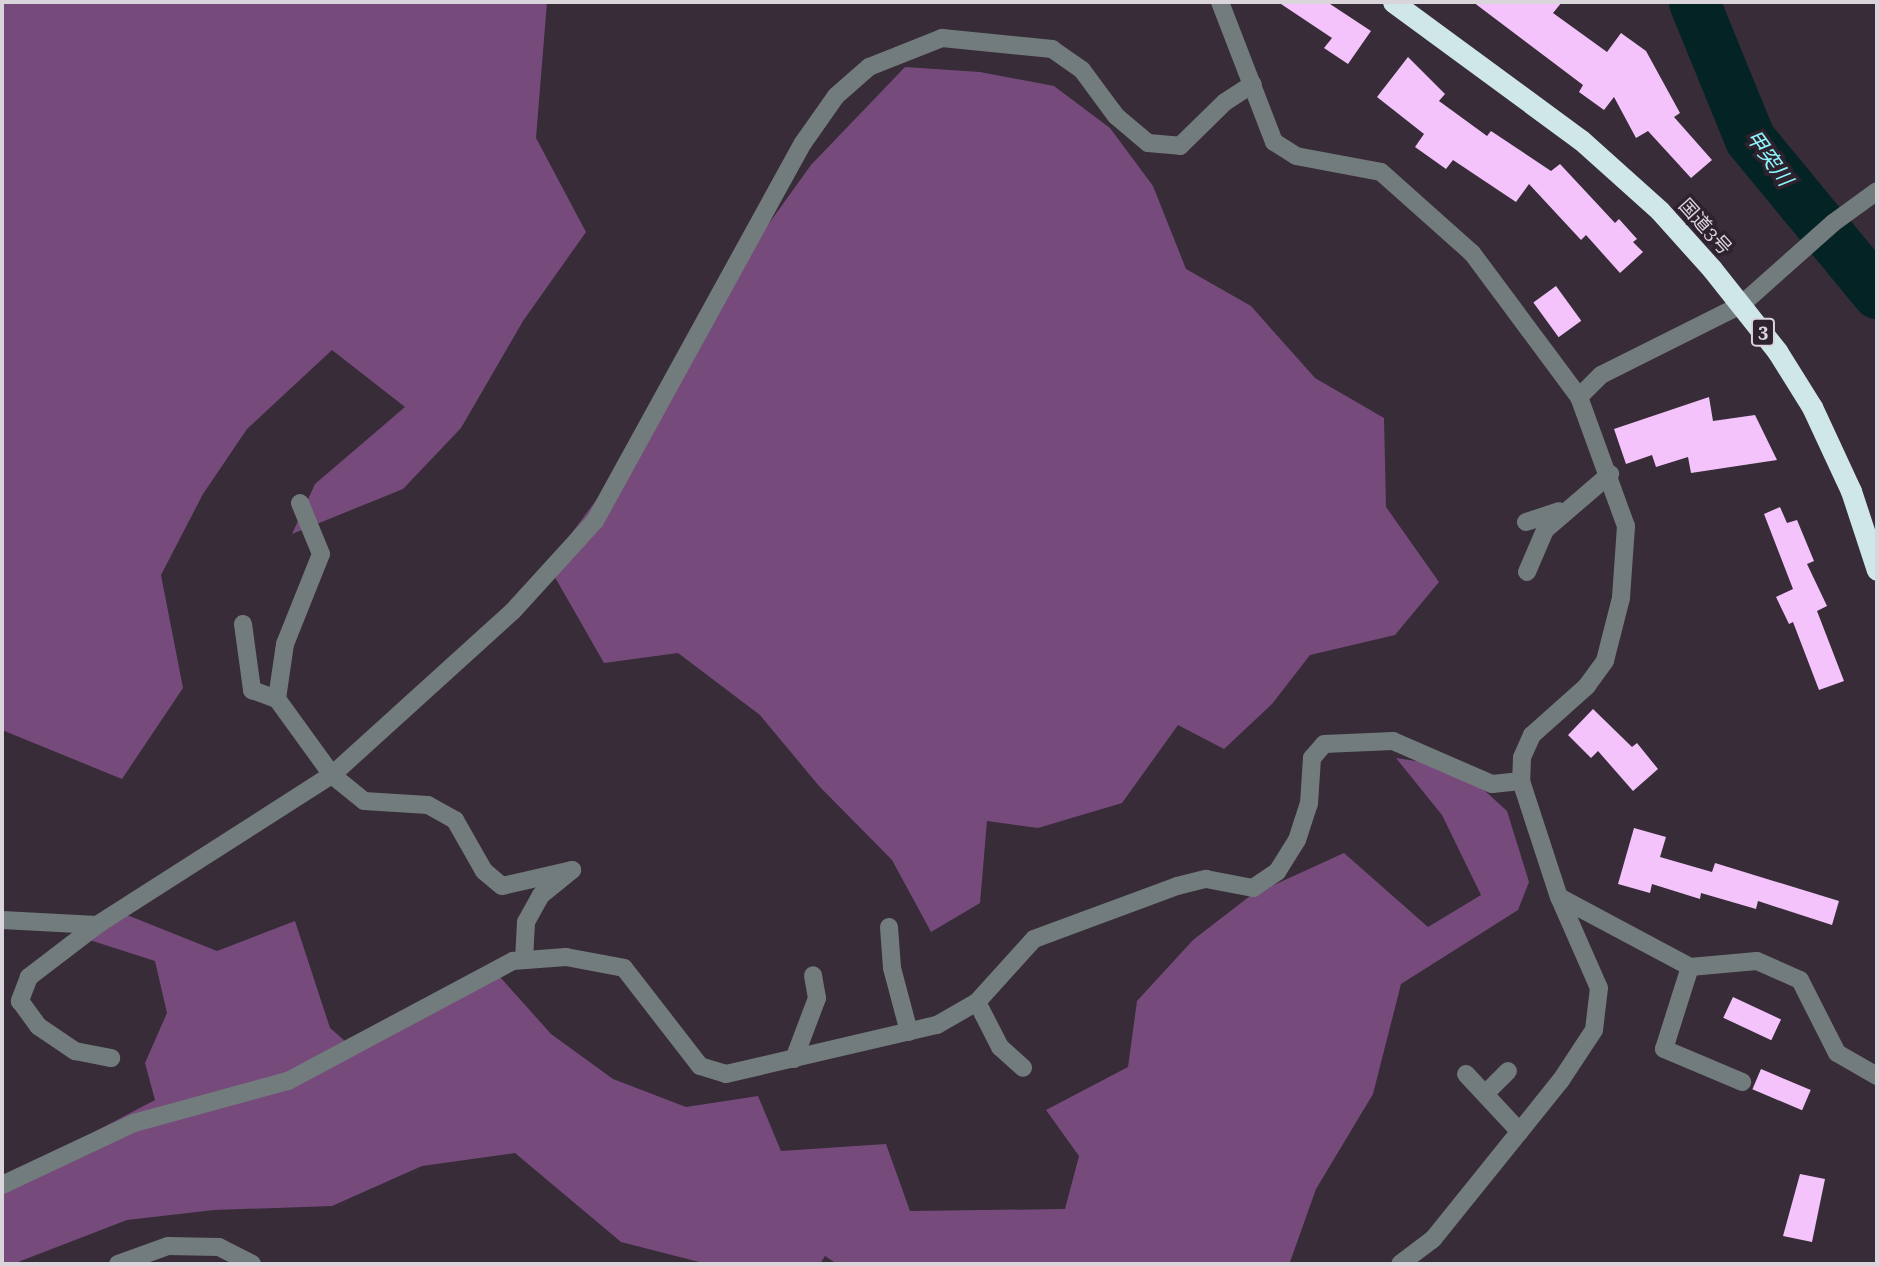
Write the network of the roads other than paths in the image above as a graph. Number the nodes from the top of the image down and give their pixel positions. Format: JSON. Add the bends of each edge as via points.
{"nodes":[{"id":1,"x":1220,"y":2,"type":"edge"},
{"id":2,"x":1393,"y":2,"type":"edge"},
{"id":3,"x":1253,"y":84,"type":"junction"},
{"id":4,"x":1877,"y":191,"type":"edge"},
{"id":5,"x":1741,"y":305,"type":"junction"},
{"id":6,"x":1579,"y":397,"type":"junction"},
{"id":7,"x":1610,"y":474,"type":"junction"},
{"id":8,"x":300,"y":503,"type":"dead end"},
{"id":9,"x":1563,"y":510,"type":"junction"},
{"id":10,"x":1526,"y":522,"type":"dead end"},
{"id":11,"x":1877,"y":570,"type":"edge"},
{"id":12,"x":1527,"y":572,"type":"dead end"},
{"id":13,"x":243,"y":624,"type":"dead end"},
{"id":14,"x":277,"y":699,"type":"junction"},
{"id":15,"x":332,"y":775,"type":"junction"},
{"id":16,"x":1521,"y":780,"type":"junction"},
{"id":17,"x":1559,"y":897,"type":"junction"},
{"id":18,"x":2,"y":920,"type":"edge"},
{"id":19,"x":97,"y":925,"type":"junction"},
{"id":20,"x":889,"y":927,"type":"dead end"},
{"id":21,"x":524,"y":960,"type":"junction"},
{"id":22,"x":1690,"y":967,"type":"junction"},
{"id":23,"x":813,"y":975,"type":"dead end"},
{"id":24,"x":977,"y":1002,"type":"junction"},
{"id":25,"x":909,"y":1032,"type":"junction"},
{"id":26,"x":111,"y":1058,"type":"dead end"},
{"id":27,"x":794,"y":1059,"type":"junction"},
{"id":28,"x":1023,"y":1068,"type":"dead end"},
{"id":29,"x":1508,"y":1071,"type":"dead end"},
{"id":30,"x":1466,"y":1074,"type":"dead end"},
{"id":31,"x":1877,"y":1076,"type":"edge"},
{"id":32,"x":1742,"y":1082,"type":"dead end"},
{"id":33,"x":1486,"y":1093,"type":"junction"},
{"id":34,"x":1520,"y":1132,"type":"junction"},
{"id":35,"x":2,"y":1185,"type":"edge"},
{"id":36,"x":118,"y":1264,"type":"edge"},
{"id":37,"x":252,"y":1264,"type":"edge"},
{"id":38,"x":1400,"y":1264,"type":"edge"}],
"edges":[{"from":1,"to":3,"type":"street"},
{"from":2,"to":5,"type":"highway","name":"国道3号","number":"3","via":[[1581,140],[1660,211]]},
{"from":3,"to":6,"type":"street","via":[[1274,142],[1296,156],[1381,173],[1472,253]]},
{"from":3,"to":15,"type":"street","via":[[1225,102],[1180,146],[1147,143],[1116,116],[1082,70],[1052,49],[942,38],[869,67],[836,96],[803,143],[594,522],[513,611]]},
{"from":4,"to":5,"type":"street","via":[[1833,223]]},
{"from":5,"to":6,"type":"street","via":[[1601,375]]},
{"from":5,"to":11,"type":"highway","name":"国道3号","number":"3","via":[[1812,407],[1852,491]]},
{"from":6,"to":7,"type":"street"},
{"from":7,"to":9,"type":"street"},
{"from":7,"to":16,"type":"street","via":[[1626,526],[1621,598],[1605,662],[1587,687],[1532,735],[1522,757]]},
{"from":8,"to":14,"type":"street","via":[[321,554],[285,643]]},
{"from":9,"to":10,"type":"street"},
{"from":9,"to":12,"type":"street","via":[[1545,530]]},
{"from":13,"to":14,"type":"street","via":[[252,690]]},
{"from":14,"to":15,"type":"street"},
{"from":15,"to":19,"type":"street"},
{"from":15,"to":21,"type":"street","via":[[364,802],[428,805],[455,820],[484,871],[502,886],[572,870],[541,895],[531,913]]},
{"from":16,"to":17,"type":"street"},
{"from":16,"to":24,"type":"street","via":[[1492,784],[1394,741],[1324,744],[1312,758],[1309,804],[1297,840],[1277,872],[1252,888],[1206,879],[1177,886],[1034,939]]},
{"from":17,"to":22,"type":"street"},
{"from":17,"to":34,"type":"street","via":[[1599,988],[1594,1030]]},
{"from":18,"to":19,"type":"street"},
{"from":19,"to":26,"type":"street","via":[[29,977],[20,1001],[38,1026],[75,1051]]},
{"from":20,"to":25,"type":"street","via":[[892,968]]},
{"from":21,"to":27,"type":"street","via":[[566,957],[624,968],[699,1066],[726,1074]]},
{"from":21,"to":35,"type":"street","via":[[513,961],[288,1081],[134,1123]]},
{"from":22,"to":31,"type":"street","via":[[1757,961],[1800,981],[1837,1053]]},
{"from":22,"to":32,"type":"street","via":[[1664,1049]]},
{"from":23,"to":27,"type":"street","via":[[817,998]]},
{"from":24,"to":25,"type":"street","via":[[937,1025]]},
{"from":24,"to":28,"type":"street","via":[[1000,1047]]},
{"from":25,"to":27,"type":"street"},
{"from":29,"to":33,"type":"street"},
{"from":30,"to":33,"type":"street"},
{"from":33,"to":34,"type":"street","via":[[1497,1111]]},
{"from":34,"to":38,"type":"street","via":[[1433,1239]]},
{"from":36,"to":37,"type":"street","via":[[167,1246],[219,1247]]}]}
